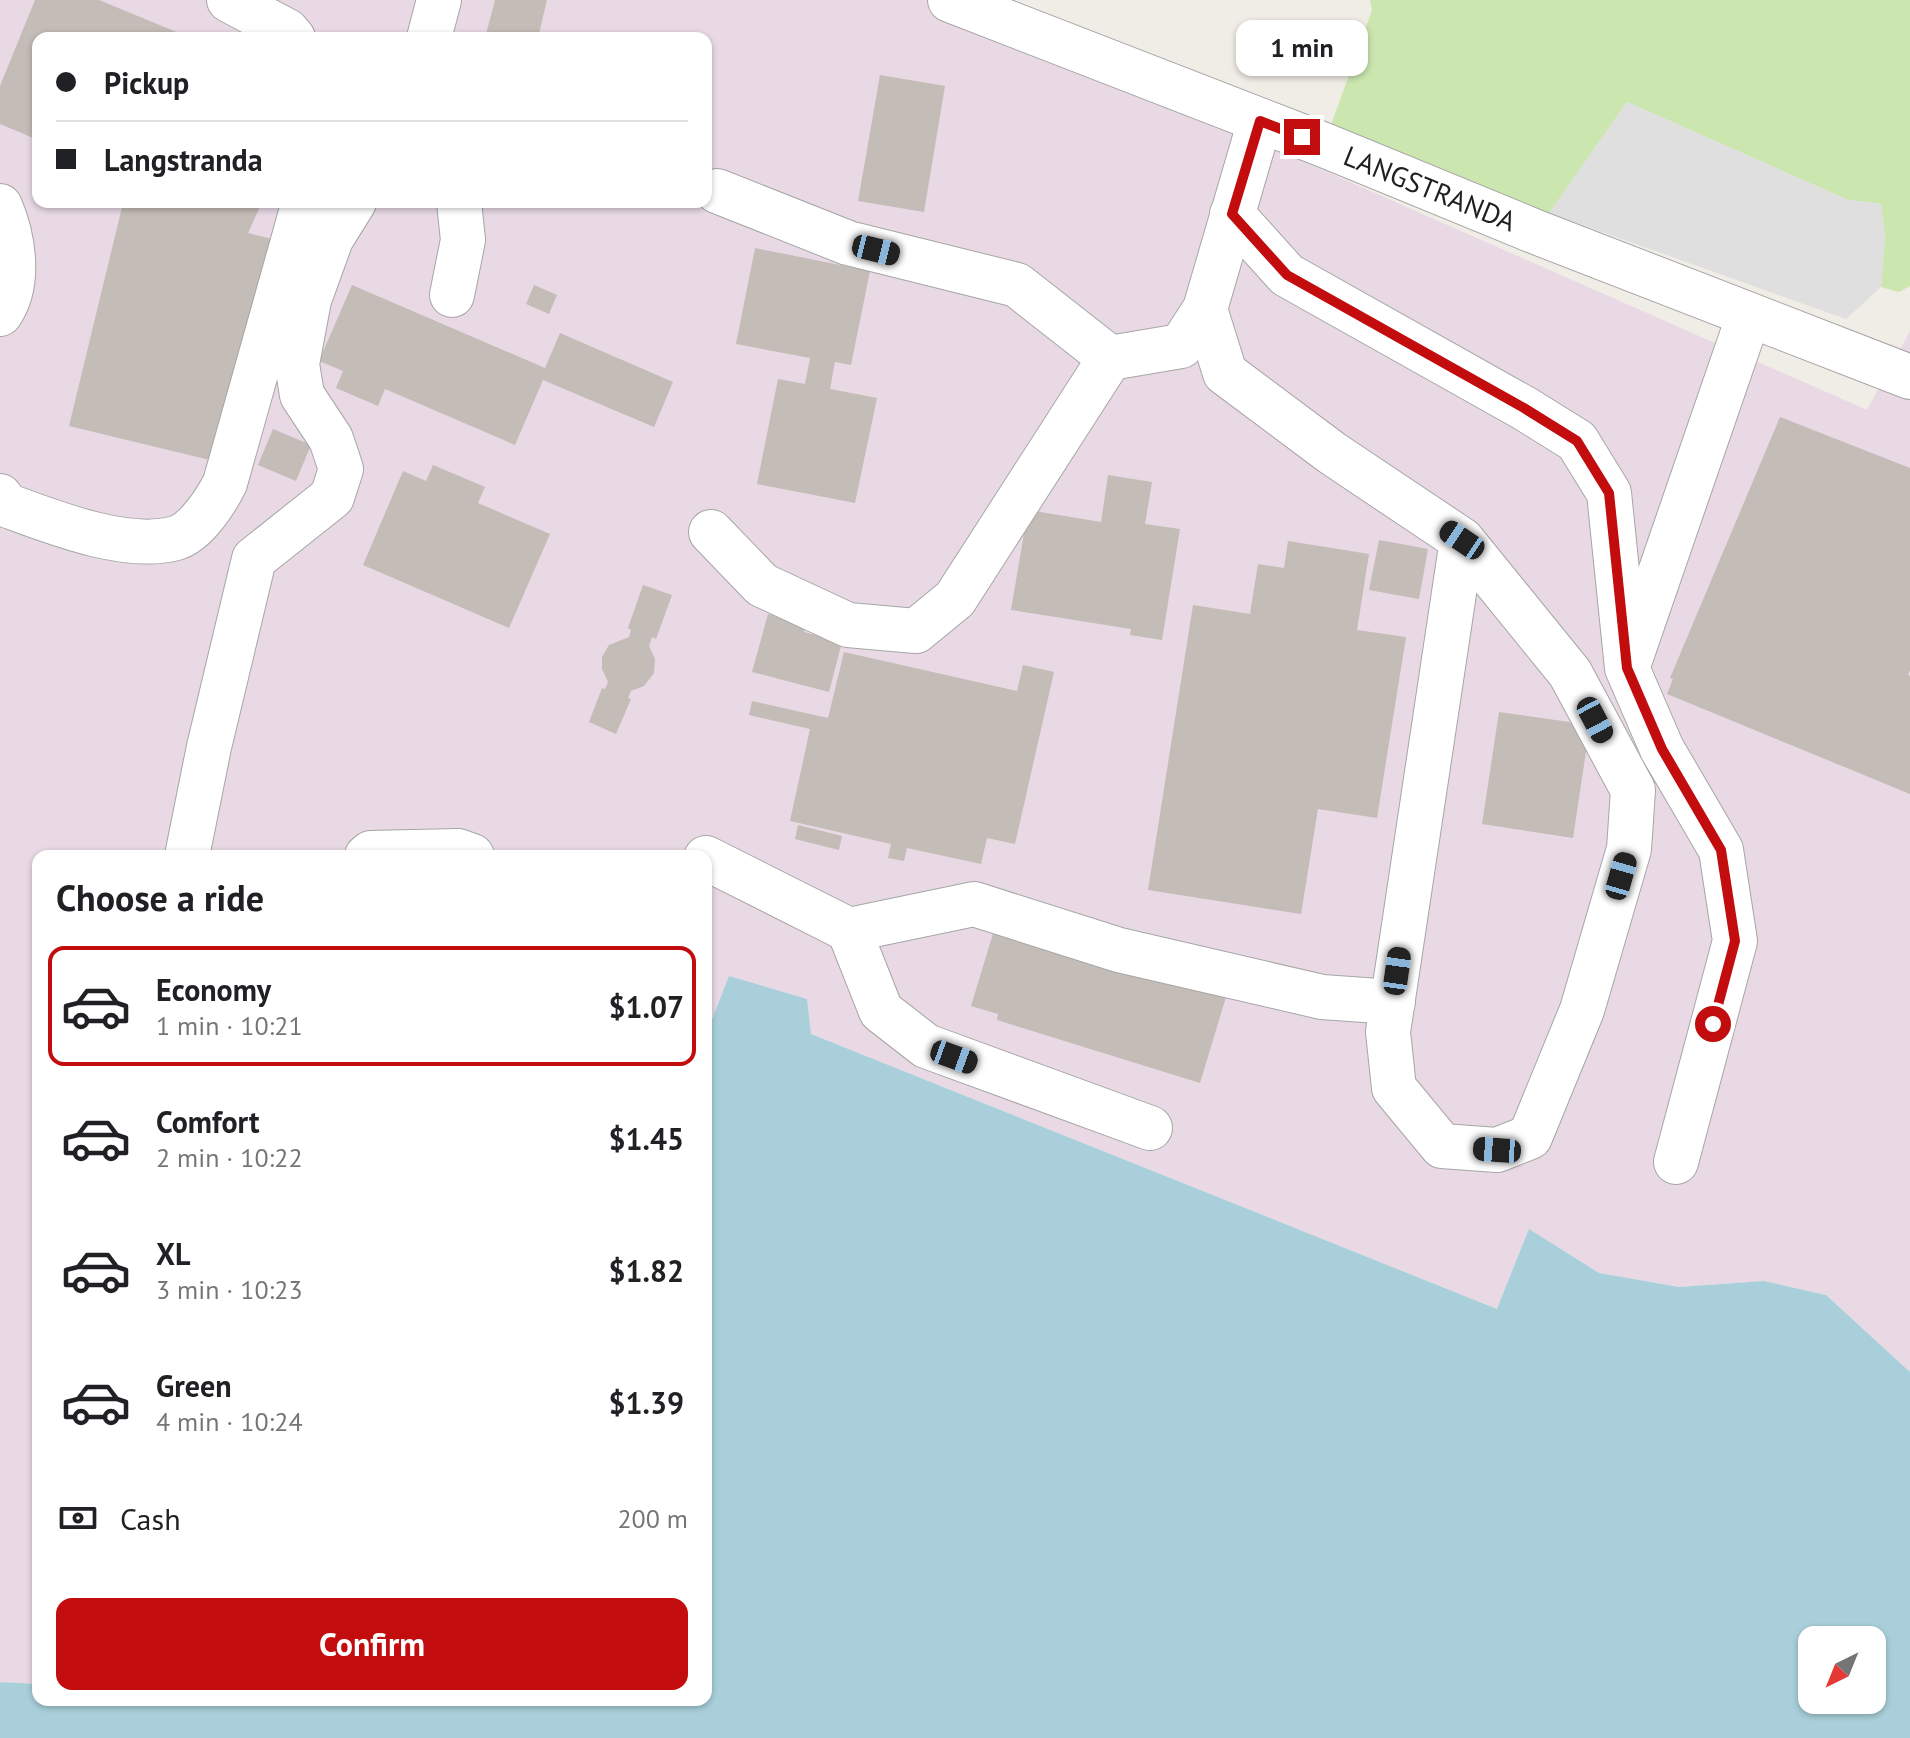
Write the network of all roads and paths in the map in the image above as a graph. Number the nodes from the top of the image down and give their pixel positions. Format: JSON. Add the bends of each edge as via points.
{"nodes":[{"id":1,"x":229,"y":0,"type":"edge"},
{"id":2,"x":300,"y":0,"type":"edge"},
{"id":3,"x":439,"y":0,"type":"edge"},
{"id":4,"x":950,"y":0,"type":"edge"},
{"id":5,"x":288,"y":32,"type":"edge"},
{"id":6,"x":295,"y":32,"type":"edge"},
{"id":7,"x":431,"y":32,"type":"edge"},
{"id":8,"x":1260,"y":121,"type":"junction"},
{"id":9,"x":717,"y":191,"type":"dead end"},
{"id":10,"x":0,"y":206,"type":"edge"},
{"id":11,"x":302,"y":208,"type":"edge"},
{"id":12,"x":350,"y":208,"type":"edge"},
{"id":13,"x":460,"y":208,"type":"edge"},
{"id":14,"x":1232,"y":214,"type":"junction"},
{"id":15,"x":452,"y":295,"type":"dead end"},
{"id":16,"x":1205,"y":309,"type":"junction"},
{"id":17,"x":0,"y":314,"type":"edge"},
{"id":18,"x":1749,"y":315,"type":"junction"},
{"id":19,"x":1110,"y":358,"type":"junction"},
{"id":20,"x":1910,"y":377,"type":"edge"},
{"id":21,"x":6,"y":514,"type":"edge"},
{"id":22,"x":711,"y":532,"type":"dead end"},
{"id":23,"x":1462,"y":540,"type":"junction"},
{"id":24,"x":1627,"y":668,"type":"junction"},
{"id":25,"x":188,"y":850,"type":"edge"},
{"id":26,"x":712,"y":861,"type":"edge"},
{"id":27,"x":849,"y":930,"type":"junction"},
{"id":28,"x":1393,"y":1002,"type":"junction"},
{"id":29,"x":1150,"y":1128,"type":"dead end"},
{"id":30,"x":1676,"y":1162,"type":"dead end"}],
"edges":[{"from":1,"to":5,"type":"street"},
{"from":2,"to":6,"type":"street"},
{"from":3,"to":7,"type":"street"},
{"from":4,"to":8,"type":"street","name":"LANGSTRANDA"},
{"from":8,"to":14,"type":"street"},
{"from":8,"to":18,"type":"street","name":"LANGSTRANDA"},
{"from":9,"to":19,"type":"street","via":[[848,243],[1017,285]]},
{"from":10,"to":17,"type":"street","via":[[14,272],[10,300]]},
{"from":11,"to":21,"type":"street","via":[[225,483],[211,510],[178,538],[130,541]]},
{"from":12,"to":25,"type":"street","via":[[331,239],[309,300],[297,364],[302,395],[331,439],[341,469],[332,497],[254,559]]},
{"from":13,"to":15,"type":"street","via":[[463,240]]},
{"from":14,"to":16,"type":"street"},
{"from":14,"to":24,"type":"street","via":[[1287,275],[1577,441],[1609,493]]},
{"from":16,"to":19,"type":"street","via":[[1181,346]]},
{"from":16,"to":23,"type":"street","via":[[1225,373]]},
{"from":18,"to":20,"type":"street","name":"LANGSTRANDA"},
{"from":18,"to":24,"type":"street"},
{"from":19,"to":22,"type":"street","via":[[955,599],[916,631],[848,625],[762,585]]},
{"from":23,"to":28,"type":"street"},
{"from":23,"to":28,"type":"street","via":[[1570,673],[1633,790],[1629,849],[1582,1010],[1530,1137],[1497,1150],[1442,1146],[1394,1088],[1388,1032]]},
{"from":24,"to":30,"type":"street","via":[[1662,749],[1721,850],[1735,941]]},
{"from":26,"to":27,"type":"street"},
{"from":27,"to":28,"type":"street","via":[[974,904],[1148,956],[1322,997]]},
{"from":27,"to":29,"type":"street","via":[[881,1011],[926,1046]]}]}
